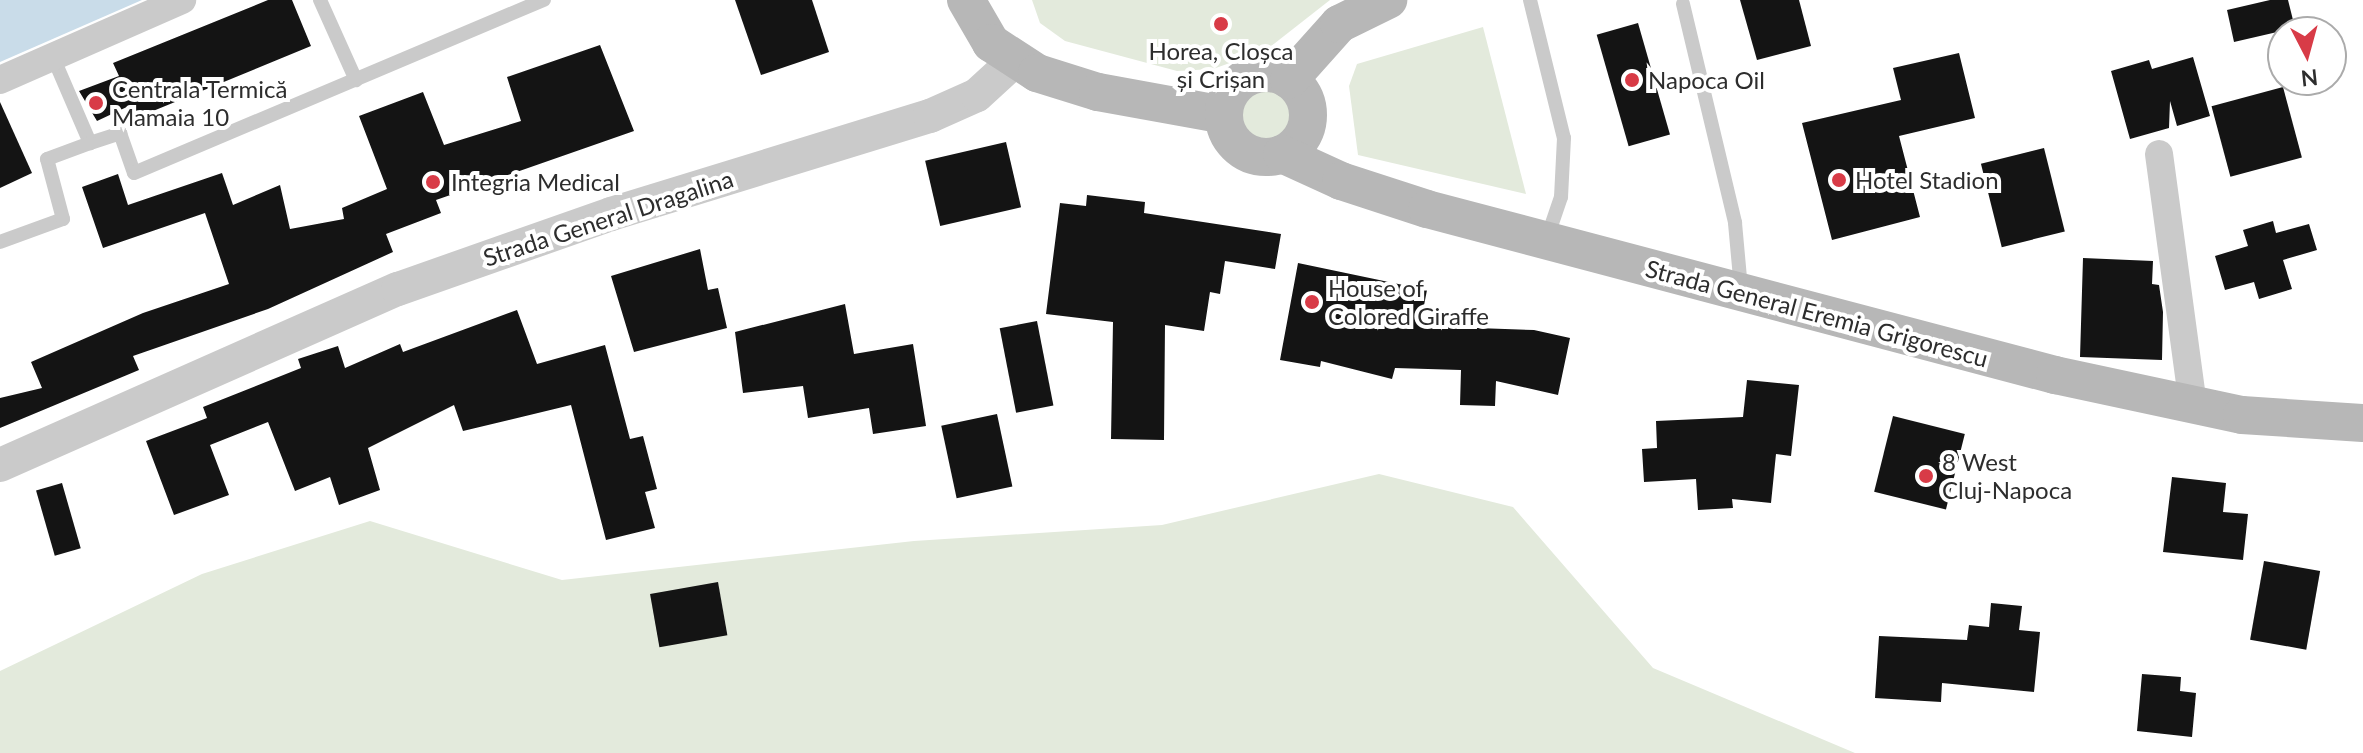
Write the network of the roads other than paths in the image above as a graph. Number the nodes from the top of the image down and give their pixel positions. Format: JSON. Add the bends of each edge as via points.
{"nodes":[{"id":1,"x":182,"y":0,"type":"edge"},
{"id":2,"x":320,"y":0,"type":"edge"},
{"id":3,"x":544,"y":0,"type":"edge"},
{"id":4,"x":966,"y":0,"type":"edge"},
{"id":5,"x":1530,"y":0,"type":"edge"},
{"id":6,"x":1384,"y":1,"type":"edge"},
{"id":7,"x":1683,"y":4,"type":"dead end"},
{"id":8,"x":53,"y":57,"type":"junction"},
{"id":9,"x":1014,"y":61,"type":"junction"},
{"id":10,"x":0,"y":80,"type":"edge"},
{"id":11,"x":356,"y":80,"type":"junction"},
{"id":12,"x":1289,"y":80,"type":"junction"},
{"id":13,"x":1224,"y":115,"type":"junction"},
{"id":14,"x":90,"y":143,"type":"junction"},
{"id":15,"x":1282,"y":154,"type":"junction"},
{"id":16,"x":2159,"y":154,"type":"dead end"},
{"id":17,"x":0,"y":242,"type":"edge"},
{"id":18,"x":1546,"y":243,"type":"junction"},
{"id":19,"x":1740,"y":293,"type":"junction"},
{"id":20,"x":2193,"y":406,"type":"junction"},
{"id":21,"x":2363,"y":423,"type":"edge"},
{"id":22,"x":0,"y":465,"type":"edge"}],
"edges":[{"from":1,"to":8,"type":"street"},
{"from":2,"to":11,"type":"lane"},
{"from":3,"to":11,"type":"lane"},
{"from":4,"to":9,"type":"main road","via":[[991,43]]},
{"from":5,"to":18,"type":"lane","via":[[1564,138],[1563,183]]},
{"from":6,"to":12,"type":"main road","via":[[1339,24]]},
{"from":7,"to":19,"type":"lane","via":[[1737,234]]},
{"from":8,"to":10,"type":"street"},
{"from":8,"to":14,"type":"lane"},
{"from":9,"to":13,"type":"main road","via":[[1098,92]]},
{"from":9,"to":22,"type":"street","name":"Strada General Dragalina","via":[[977,95],[930,116],[611,214],[398,289]]},
{"from":11,"to":14,"type":"lane","via":[[134,173],[120,133]]},
{"from":12,"to":13,"type":"main road","via":[[1269,72],[1243,79],[1226,101]]},
{"from":12,"to":15,"type":"main road","via":[[1302,93],[1308,116],[1301,138]]},
{"from":13,"to":15,"type":"main road","via":[[1230,137],[1247,153]]},
{"from":14,"to":17,"type":"lane","via":[[47,159],[63,219]]},
{"from":15,"to":18,"type":"main road","name":"Strada General Eremia Grigorescu","via":[[1341,181]]},
{"from":16,"to":20,"type":"street"},
{"from":18,"to":19,"type":"main road","name":"Strada General Eremia Grigorescu"},
{"from":19,"to":20,"type":"main road","name":"Strada General Eremia Grigorescu"},
{"from":20,"to":21,"type":"main road","name":"Strada General Eremia Grigorescu"}]}
